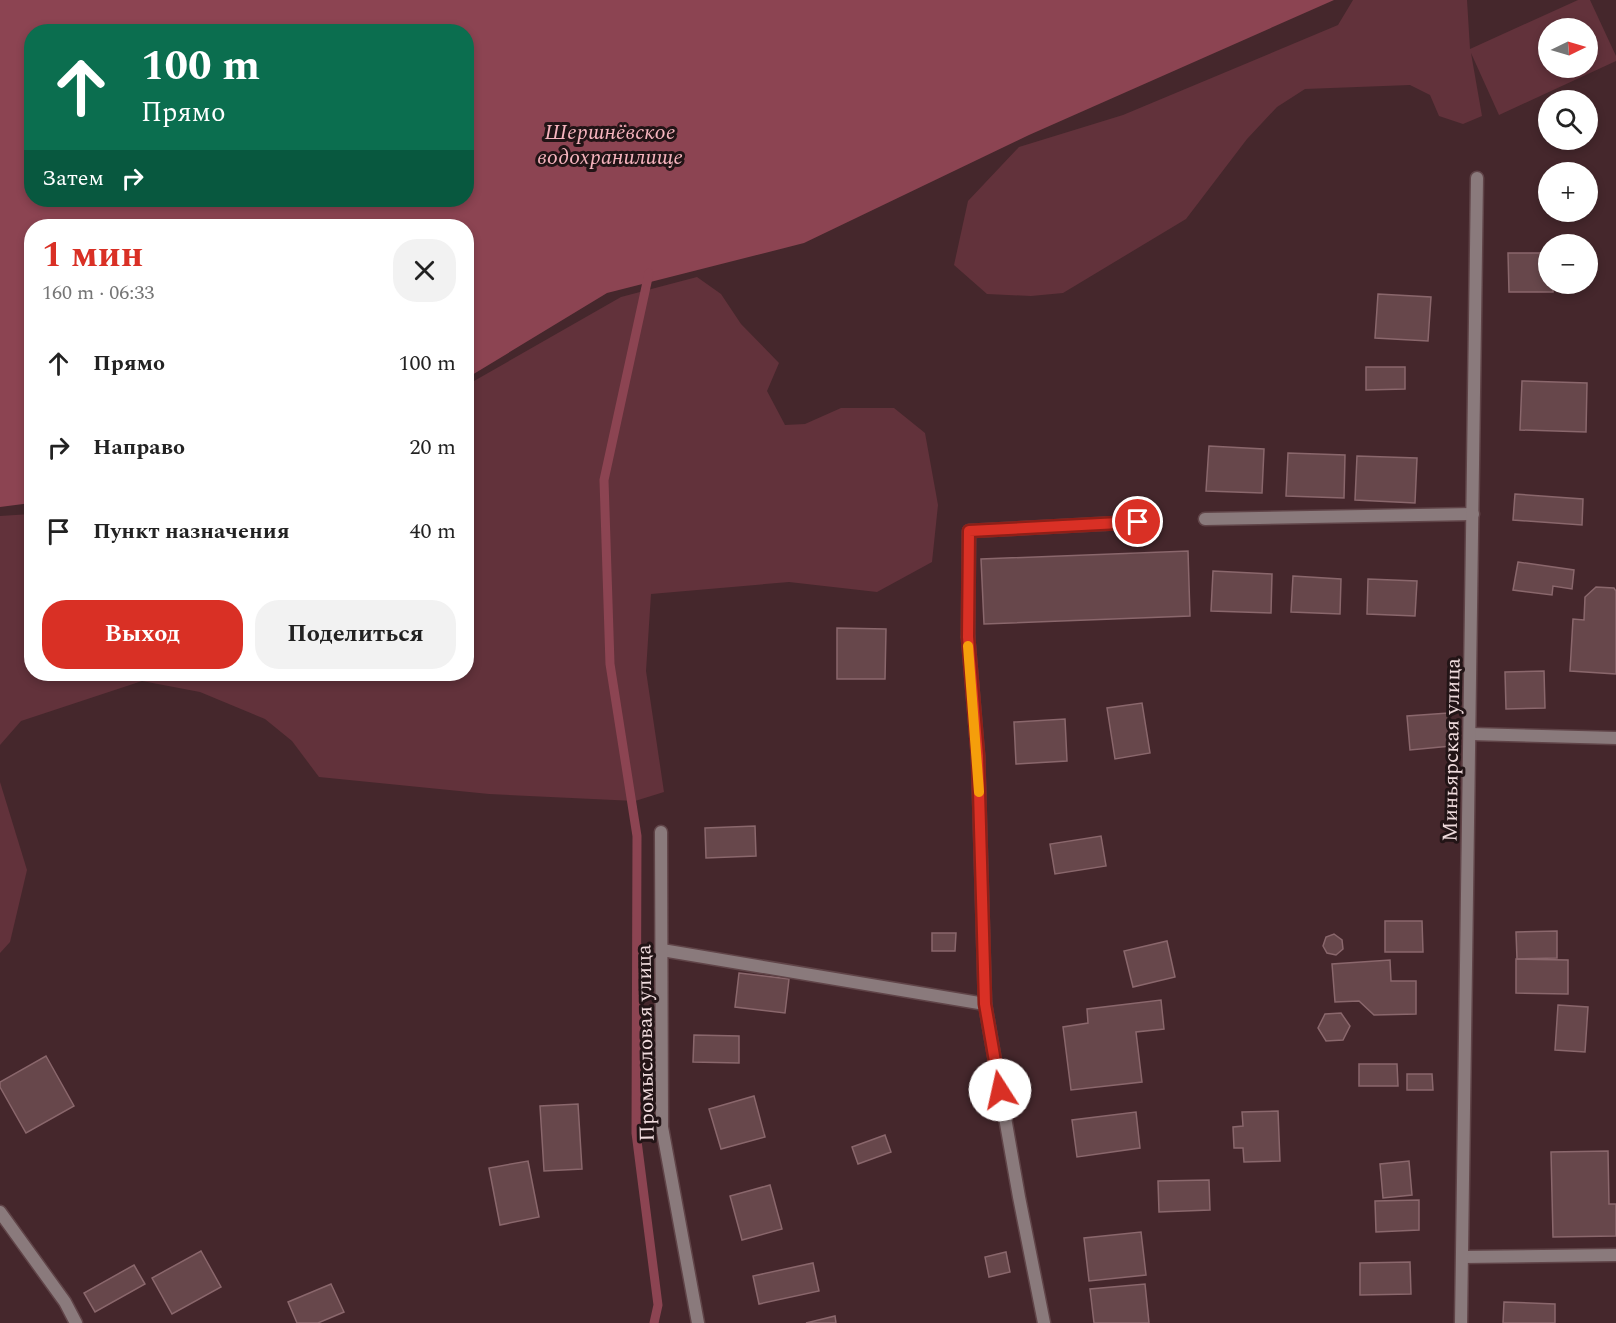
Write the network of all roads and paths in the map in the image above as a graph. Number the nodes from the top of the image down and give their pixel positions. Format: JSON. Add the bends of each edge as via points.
{"nodes":[{"id":1,"x":1477,"y":178,"type":"dead end"},
{"id":2,"x":1473,"y":514,"type":"junction"},
{"id":3,"x":1205,"y":519,"type":"dead end"},
{"id":4,"x":1138,"y":522,"type":"dead end"},
{"id":5,"x":1471,"y":734,"type":"junction"},
{"id":6,"x":1616,"y":738,"type":"edge"},
{"id":7,"x":661,"y":832,"type":"dead end"},
{"id":8,"x":662,"y":950,"type":"junction"},
{"id":9,"x":985,"y":1004,"type":"junction"},
{"id":10,"x":0,"y":1212,"type":"edge"},
{"id":11,"x":1616,"y":1255,"type":"edge"},
{"id":12,"x":1462,"y":1257,"type":"junction"},
{"id":13,"x":76,"y":1323,"type":"edge"},
{"id":14,"x":698,"y":1323,"type":"edge"},
{"id":15,"x":1044,"y":1323,"type":"edge"},
{"id":16,"x":1461,"y":1323,"type":"edge"}],
"edges":[{"from":1,"to":2,"type":"street","name":"Миньярская улица"},
{"from":2,"to":3,"type":"street"},
{"from":2,"to":5,"type":"street","name":"Миньярская улица"},
{"from":4,"to":9,"type":"street","via":[[969,531],[968,637],[978,756]]},
{"from":5,"to":6,"type":"street"},
{"from":5,"to":12,"type":"street","name":"Миньярская улица"},
{"from":7,"to":8,"type":"street","name":"Промысловая улица"},
{"from":8,"to":9,"type":"street"},
{"from":8,"to":14,"type":"street","name":"Промысловая улица","via":[[662,1126]]},
{"from":9,"to":15,"type":"street"},
{"from":10,"to":13,"type":"street"},
{"from":11,"to":12,"type":"street"},
{"from":12,"to":16,"type":"street","name":"Миньярская улица"}]}
